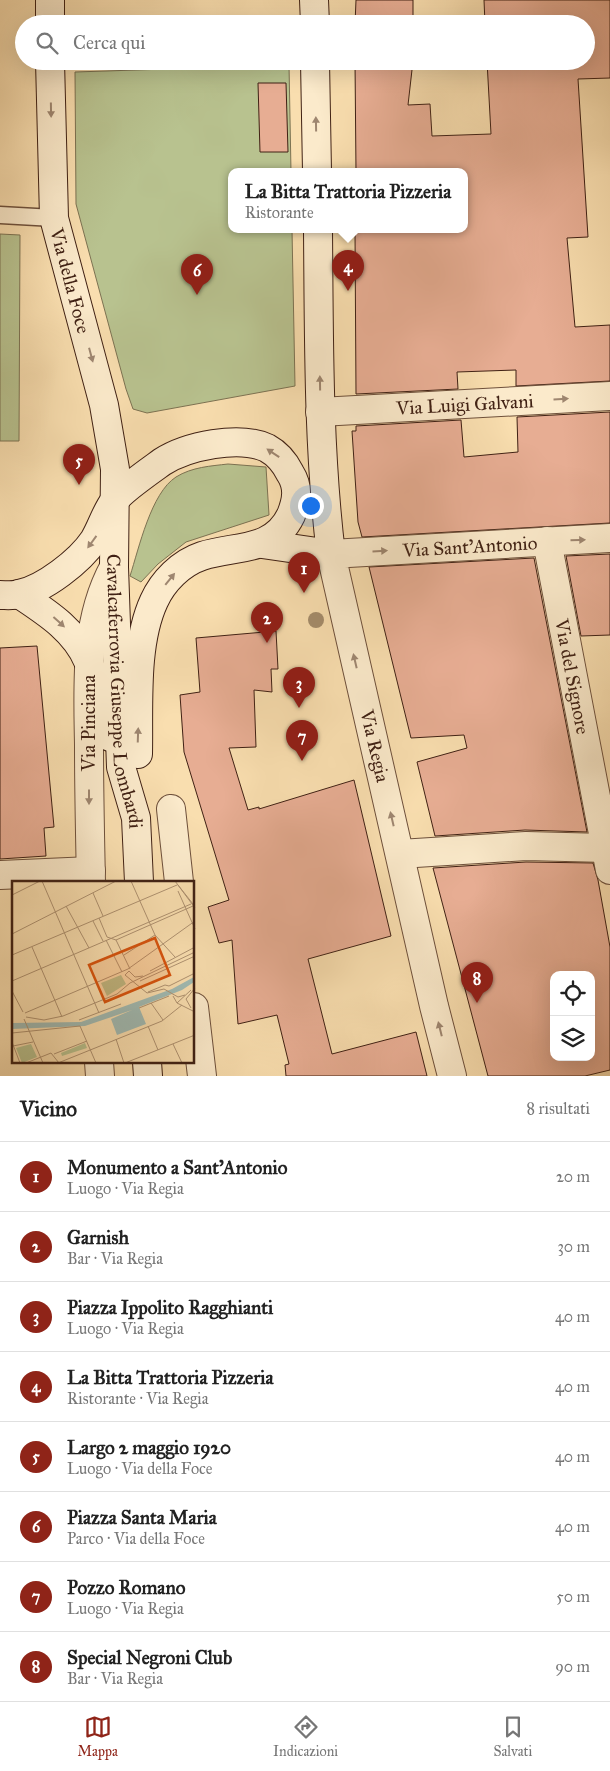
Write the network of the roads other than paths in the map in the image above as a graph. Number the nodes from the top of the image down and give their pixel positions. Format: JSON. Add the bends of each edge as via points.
{"nodes":[{"id":1,"x":50,"y":0,"type":"edge"},
{"id":2,"x":314,"y":0,"type":"edge"},
{"id":3,"x":50,"y":15,"type":"edge"},
{"id":4,"x":315,"y":15,"type":"edge"},
{"id":5,"x":50,"y":70,"type":"edge"},
{"id":6,"x":315,"y":70,"type":"edge"},
{"id":7,"x":317,"y":168,"type":"edge"},
{"id":8,"x":0,"y":215,"type":"edge"},
{"id":9,"x":54,"y":218,"type":"junction"},
{"id":10,"x":318,"y":233,"type":"edge"},
{"id":11,"x":610,"y":396,"type":"edge"},
{"id":12,"x":320,"y":412,"type":"junction"},
{"id":13,"x":297,"y":492,"type":"junction"},
{"id":14,"x":115,"y":499,"type":"junction"},
{"id":15,"x":610,"y":538,"type":"edge"},
{"id":16,"x":547,"y":541,"type":"junction"},
{"id":17,"x":262,"y":544,"type":"junction"},
{"id":18,"x":331,"y":554,"type":"junction"},
{"id":19,"x":114,"y":568,"type":"junction"},
{"id":20,"x":10,"y":595,"type":"edge"},
{"id":21,"x":88,"y":661,"type":"junction"},
{"id":22,"x":121,"y":767,"type":"junction"},
{"id":23,"x":171,"y":810,"type":"dead end"},
{"id":24,"x":136,"y":818,"type":"junction"},
{"id":25,"x":400,"y":854,"type":"junction"},
{"id":26,"x":608,"y":859,"type":"edge"},
{"id":27,"x":0,"y":875,"type":"edge"},
{"id":28,"x":91,"y":876,"type":"edge"},
{"id":29,"x":139,"y":881,"type":"edge"},
{"id":30,"x":179,"y":881,"type":"edge"},
{"id":31,"x":195,"y":1016,"type":"edge"},
{"id":32,"x":202,"y":1076,"type":"edge"},
{"id":33,"x":452,"y":1076,"type":"edge"}],
"edges":[{"from":1,"to":3,"type":"street"},
{"from":2,"to":4,"type":"street"},
{"from":5,"to":9,"type":"street","name":"Via della Foce","one_way":true},
{"from":7,"to":6,"type":"street","one_way":true},
{"from":8,"to":9,"type":"lane"},
{"from":9,"to":14,"type":"street","name":"Via della Foce","one_way":true,"via":[[108,423],[115,469]]},
{"from":12,"to":10,"type":"street","name":"Via Regia","one_way":true},
{"from":12,"to":11,"type":"street","name":"Via Luigi Galvani","one_way":true},
{"from":12,"to":13,"type":"street","name":"Via Regia"},
{"from":12,"to":18,"type":"street","name":"Via Regia"},
{"from":13,"to":14,"type":"street","one_way":true,"via":[[288,468],[272,451],[254,444],[226,443],[191,449],[170,458]]},
{"from":13,"to":17,"type":"street","name":"Via Regia","via":[[283,528]]},
{"from":14,"to":19,"type":"street","name":"Cavalcaferrovia Giuseppe Lombardi"},
{"from":14,"to":20,"type":"street","one_way":true,"via":[[93,541],[65,571]]},
{"from":16,"to":15,"type":"street","name":"Via Sant'Antonio","one_way":true},
{"from":18,"to":16,"type":"street","name":"Via Sant'Antonio","one_way":true},
{"from":16,"to":26,"type":"street","name":"Via del Signore"},
{"from":17,"to":18,"type":"street","name":"Via Sant'Antonio"},
{"from":24,"to":17,"type":"street","one_way":true,"via":[[140,660],[154,600],[175,572],[188,563],[202,556]]},
{"from":25,"to":18,"type":"street","name":"Via Regia","one_way":true},
{"from":19,"to":21,"type":"street","name":"Via Pinciana","via":[[97,610]]},
{"from":19,"to":22,"type":"street","name":"Cavalcaferrovia Giuseppe Lombardi"},
{"from":20,"to":21,"type":"street","one_way":true,"via":[[51,615],[66,628]]},
{"from":21,"to":22,"type":"street"},
{"from":21,"to":28,"type":"street","name":"Via Pinciana","one_way":true},
{"from":22,"to":24,"type":"street","name":"Cavalcaferrovia Giuseppe Lombardi"},
{"from":23,"to":30,"type":"street"},
{"from":24,"to":29,"type":"street","name":"Cavalcaferrovia Giuseppe Lombardi"},
{"from":25,"to":26,"type":"street","via":[[526,846]]},
{"from":33,"to":25,"type":"street","name":"Via Regia","one_way":true},
{"from":27,"to":28,"type":"street"},
{"from":31,"to":32,"type":"street"}]}
